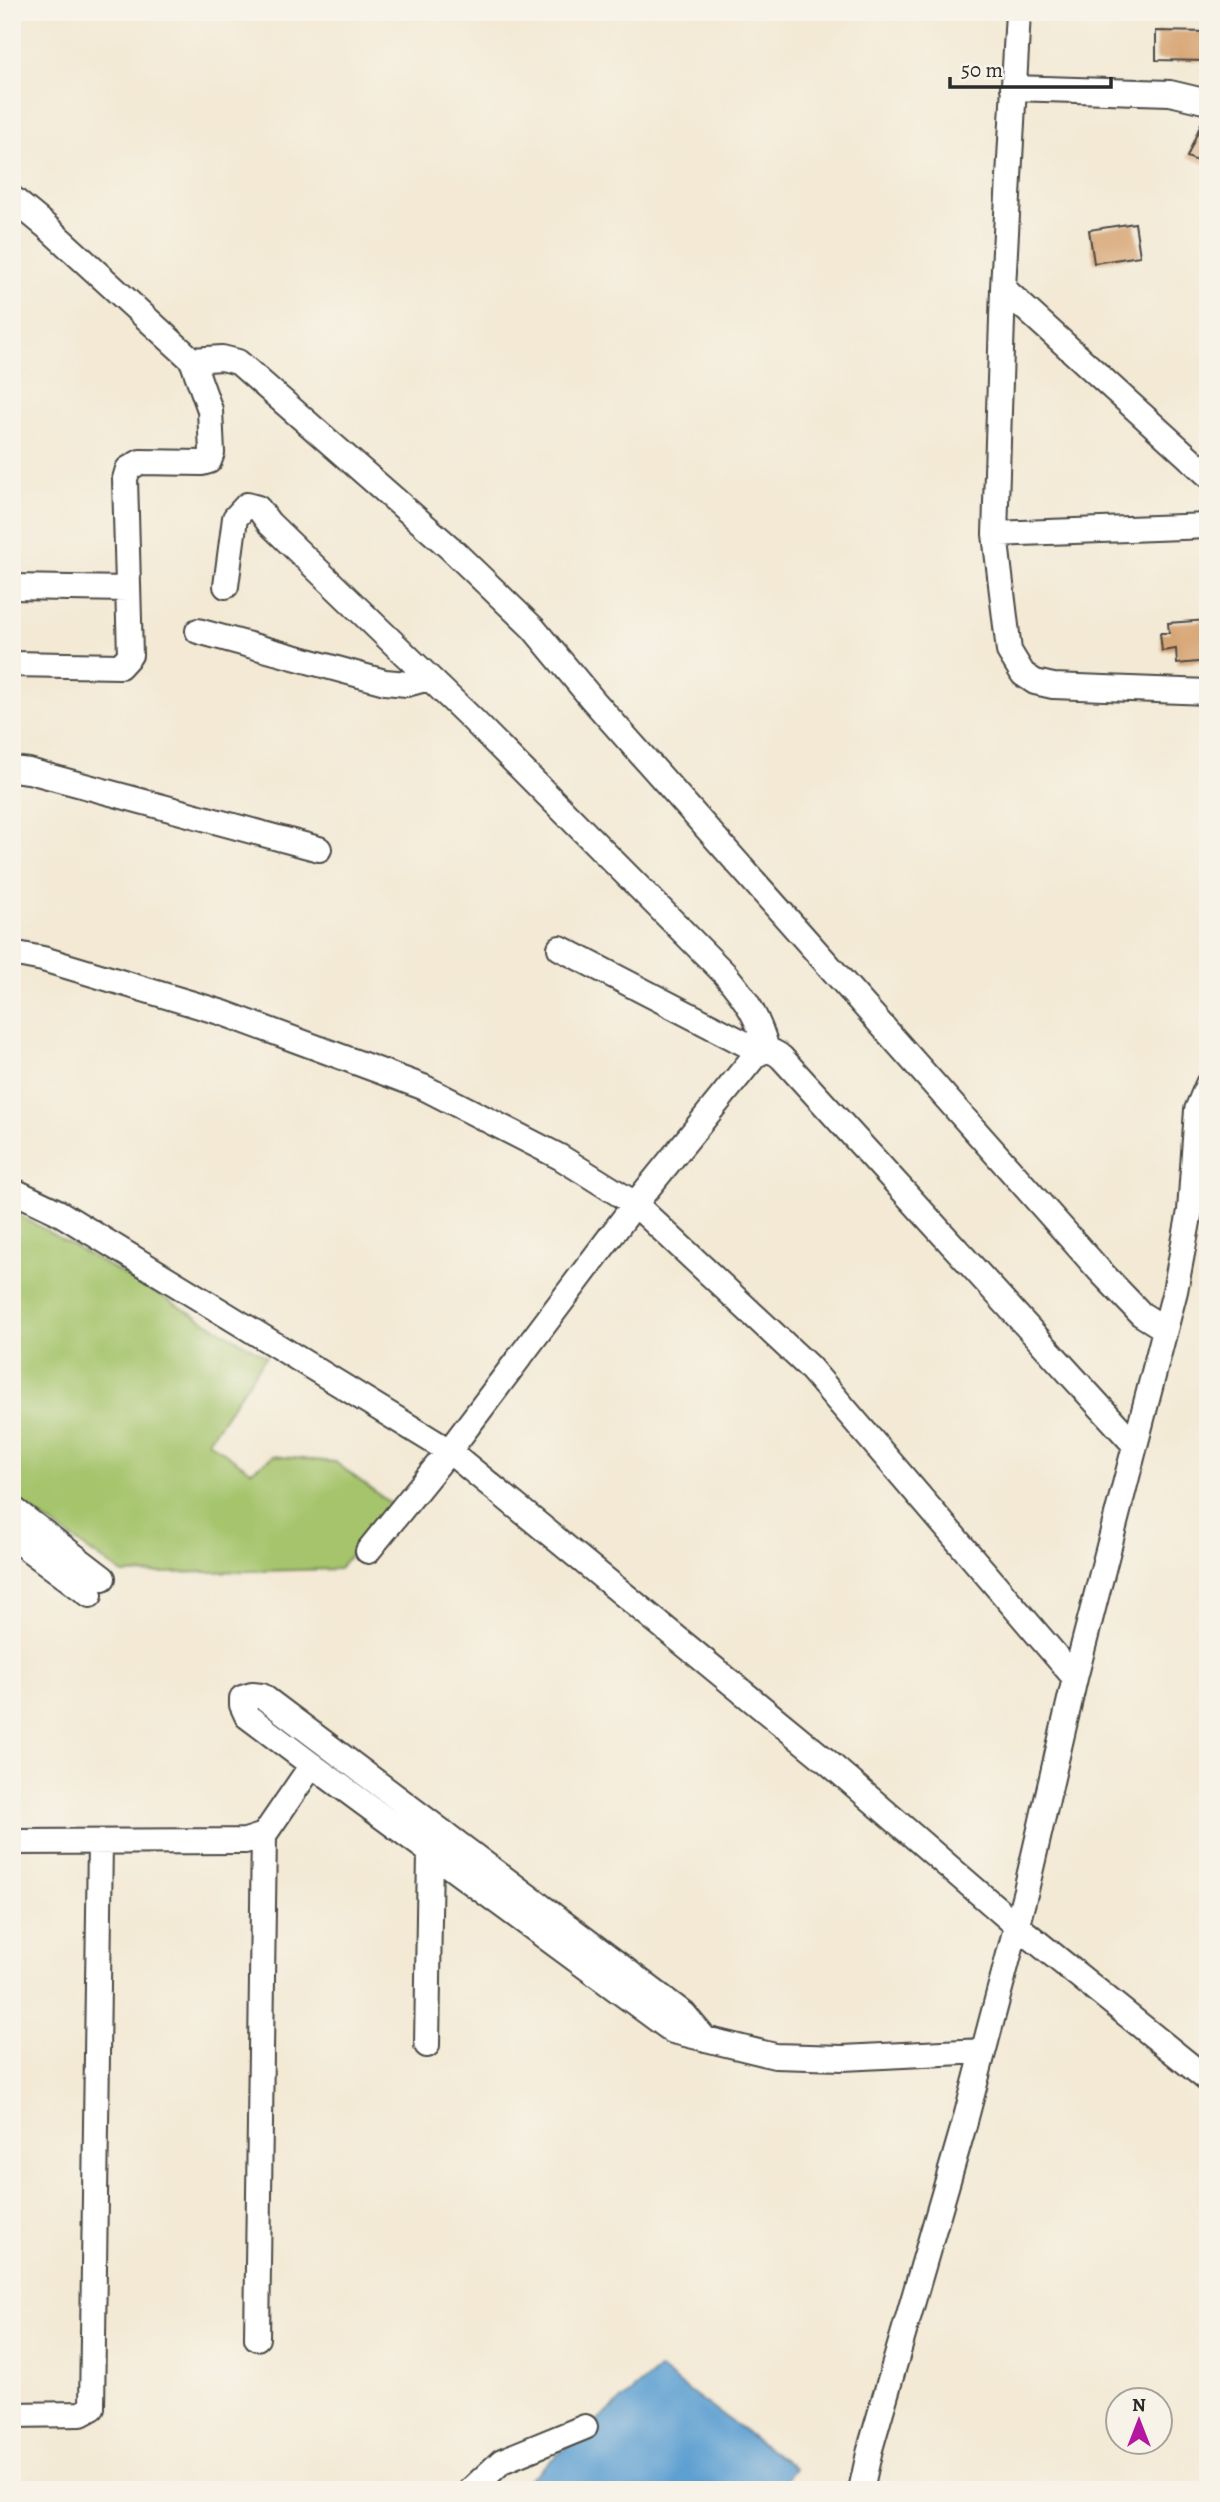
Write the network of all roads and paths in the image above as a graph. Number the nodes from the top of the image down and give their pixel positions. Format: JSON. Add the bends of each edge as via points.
{"nodes":[{"id":1,"x":1018,"y":12,"type":"edge"},
{"id":2,"x":1013,"y":88,"type":"junction"},
{"id":3,"x":1208,"y":102,"type":"edge"},
{"id":4,"x":12,"y":198,"type":"edge"},
{"id":5,"x":1003,"y":288,"type":"junction"},
{"id":6,"x":192,"y":360,"type":"junction"},
{"id":7,"x":1206,"y":470,"type":"edge"},
{"id":8,"x":1208,"y":526,"type":"edge"},
{"id":9,"x":995,"y":534,"type":"junction"},
{"id":10,"x":226,"y":586,"type":"dead end"},
{"id":11,"x":12,"y":587,"type":"edge"},
{"id":12,"x":128,"y":589,"type":"junction"},
{"id":13,"x":198,"y":631,"type":"dead end"},
{"id":14,"x":12,"y":664,"type":"edge"},
{"id":15,"x":429,"y":678,"type":"junction"},
{"id":16,"x":1208,"y":692,"type":"edge"},
{"id":17,"x":12,"y":769,"type":"edge"},
{"id":18,"x":319,"y":849,"type":"dead end"},
{"id":19,"x":560,"y":948,"type":"dead end"},
{"id":20,"x":12,"y":953,"type":"edge"},
{"id":21,"x":764,"y":1051,"type":"junction"},
{"id":22,"x":1208,"y":1084,"type":"edge"},
{"id":23,"x":12,"y":1190,"type":"edge"},
{"id":24,"x":635,"y":1203,"type":"junction"},
{"id":25,"x":1165,"y":1329,"type":"junction"},
{"id":26,"x":1134,"y":1444,"type":"junction"},
{"id":27,"x":449,"y":1451,"type":"junction"},
{"id":28,"x":12,"y":1508,"type":"edge"},
{"id":29,"x":12,"y":1537,"type":"edge"},
{"id":30,"x":368,"y":1551,"type":"dead end"},
{"id":31,"x":1074,"y":1678,"type":"junction"},
{"id":32,"x":312,"y":1766,"type":"junction"},
{"id":33,"x":264,"y":1835,"type":"junction"},
{"id":34,"x":12,"y":1842,"type":"edge"},
{"id":35,"x":100,"y":1842,"type":"junction"},
{"id":36,"x":430,"y":1853,"type":"junction"},
{"id":37,"x":1016,"y":1925,"type":"junction"},
{"id":38,"x":705,"y":2039,"type":"junction"},
{"id":39,"x":427,"y":2045,"type":"dead end"},
{"id":40,"x":983,"y":2051,"type":"junction"},
{"id":41,"x":1208,"y":2080,"type":"edge"},
{"id":42,"x":257,"y":2338,"type":"dead end"},
{"id":43,"x":12,"y":2415,"type":"edge"},
{"id":44,"x":585,"y":2427,"type":"dead end"},
{"id":45,"x":471,"y":2490,"type":"edge"},
{"id":46,"x":861,"y":2490,"type":"edge"}],
"edges":[{"from":1,"to":2,"type":"street"},
{"from":2,"to":3,"type":"street","via":[[1170,93]]},
{"from":2,"to":5,"type":"street"},
{"from":4,"to":6,"type":"street"},
{"from":5,"to":7,"type":"street"},
{"from":5,"to":9,"type":"street"},
{"from":6,"to":12,"type":"street","via":[[210,410],[212,453],[209,461],[202,463],[140,462],[128,469]]},
{"from":6,"to":25,"type":"street","via":[[238,362],[449,547],[533,628],[1099,1270],[1141,1314]]},
{"from":8,"to":9,"type":"street"},
{"from":9,"to":16,"type":"street","via":[[1009,650],[1023,674],[1053,686]]},
{"from":10,"to":15,"type":"street","via":[[235,518],[247,505],[258,508]]},
{"from":11,"to":12,"type":"street"},
{"from":12,"to":14,"type":"street","via":[[130,655],[120,666]]},
{"from":13,"to":15,"type":"street","via":[[384,682],[407,684]]},
{"from":15,"to":21,"type":"street","via":[[725,974],[761,1025]]},
{"from":17,"to":18,"type":"street"},
{"from":19,"to":21,"type":"street"},
{"from":20,"to":24,"type":"street","via":[[223,1013],[423,1087],[560,1157]]},
{"from":21,"to":24,"type":"street","via":[[754,1057]]},
{"from":21,"to":26,"type":"street","via":[[782,1058]]},
{"from":22,"to":25,"type":"street","via":[[1198,1110],[1188,1221]]},
{"from":23,"to":27,"type":"street","via":[[58,1212]]},
{"from":24,"to":27,"type":"street"},
{"from":24,"to":31,"type":"street","via":[[809,1367]]},
{"from":25,"to":26,"type":"street"},
{"from":26,"to":31,"type":"street"},
{"from":27,"to":30,"type":"street"},
{"from":27,"to":37,"type":"street","via":[[829,1763]]},
{"from":28,"to":29,"type":"street","via":[[96,1587]]},
{"from":31,"to":37,"type":"street"},
{"from":32,"to":33,"type":"street"},
{"from":32,"to":36,"type":"street"},
{"from":32,"to":38,"type":"street","via":[[247,1716],[242,1698],[262,1696],[684,2014]]},
{"from":33,"to":35,"type":"street","via":[[245,1841]]},
{"from":33,"to":42,"type":"street"},
{"from":34,"to":35,"type":"street"},
{"from":35,"to":43,"type":"street","via":[[92,2408],[81,2414]]},
{"from":36,"to":38,"type":"street","via":[[673,2031]]},
{"from":36,"to":39,"type":"street"},
{"from":37,"to":40,"type":"street"},
{"from":37,"to":41,"type":"street"},
{"from":38,"to":40,"type":"street","via":[[775,2056],[843,2059]]},
{"from":40,"to":46,"type":"street"},
{"from":44,"to":45,"type":"street","via":[[502,2461]]}]}
